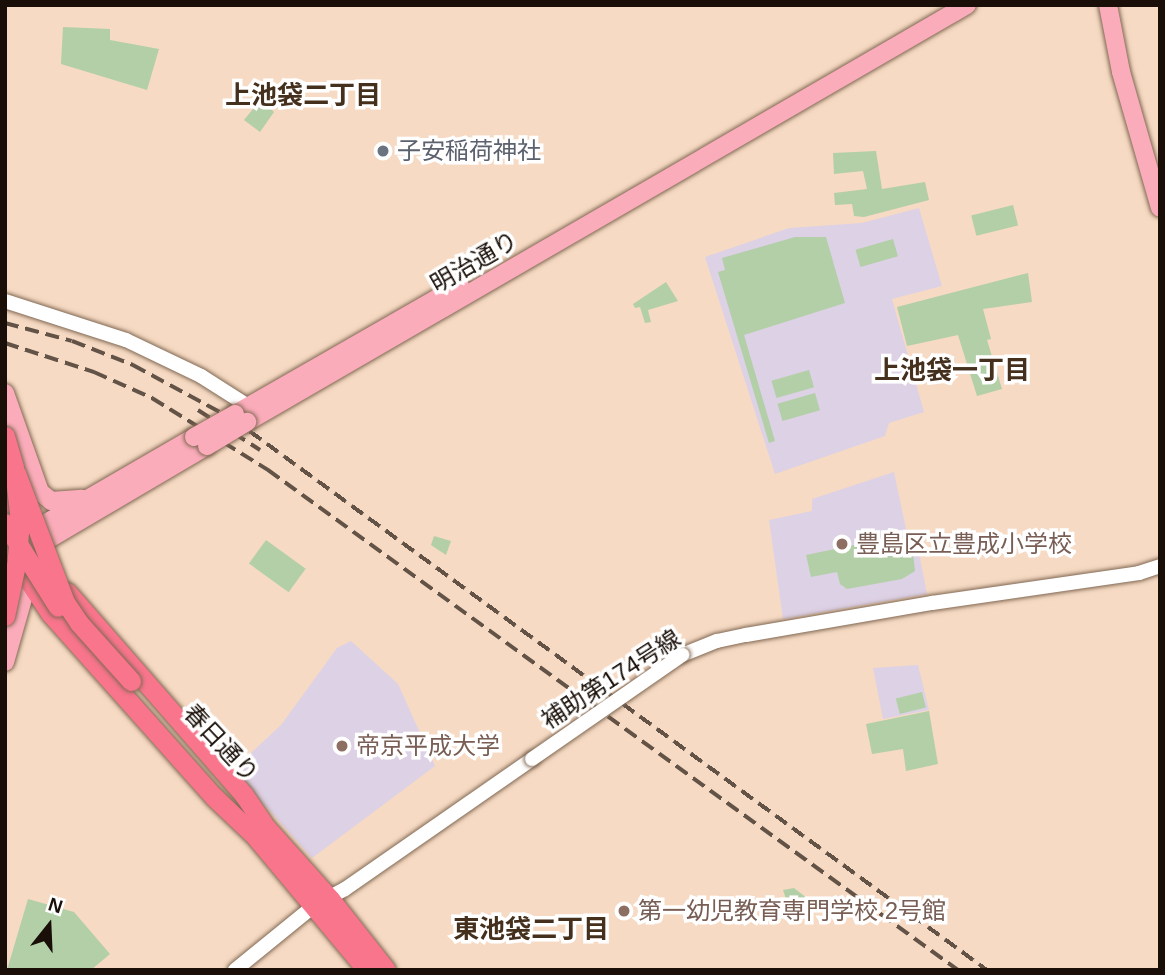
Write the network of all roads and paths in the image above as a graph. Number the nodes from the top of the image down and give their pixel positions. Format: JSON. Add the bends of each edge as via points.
{"nodes":[{"id":1,"x":943,"y":5,"type":"edge"},
{"id":2,"x":967,"y":5,"type":"edge"},
{"id":3,"x":1108,"y":5,"type":"edge"},
{"id":4,"x":1160,"y":208,"type":"edge"},
{"id":5,"x":5,"y":301,"type":"edge"},
{"id":6,"x":5,"y":393,"type":"edge"},
{"id":7,"x":248,"y":414,"type":"junction"},
{"id":8,"x":5,"y":435,"type":"edge"},
{"id":9,"x":201,"y":441,"type":"junction"},
{"id":10,"x":93,"y":496,"type":"junction"},
{"id":11,"x":5,"y":503,"type":"edge"},
{"id":12,"x":5,"y":523,"type":"edge"},
{"id":13,"x":18,"y":546,"type":"edge"},
{"id":14,"x":1160,"y":566,"type":"edge"},
{"id":15,"x":28,"y":584,"type":"junction"},
{"id":16,"x":50,"y":613,"type":"junction"},
{"id":17,"x":8,"y":614,"type":"edge"},
{"id":18,"x":5,"y":662,"type":"edge"},
{"id":19,"x":258,"y":828,"type":"junction"},
{"id":20,"x":323,"y":902,"type":"junction"},
{"id":21,"x":235,"y":970,"type":"edge"},
{"id":22,"x":367,"y":970,"type":"edge"},
{"id":23,"x":386,"y":970,"type":"edge"}],
"edges":[{"from":1,"to":7,"type":"main road","name":"明治通り"},
{"from":2,"to":7,"type":"main road","name":"明治通り"},
{"from":3,"to":4,"type":"main road","via":[[1121,72]]},
{"from":5,"to":7,"type":"street","via":[[126,340],[201,376]]},
{"from":6,"to":10,"type":"main road","via":[[40,492],[51,501],[62,502]]},
{"from":7,"to":9,"type":"main road","name":"明治通り","bridge":true},
{"from":8,"to":13,"type":"highway"},
{"from":8,"to":13,"type":"highway","bridge":true,"via":[[16,473]]},
{"from":8,"to":17,"type":"highway","bridge":true,"via":[[20,523]]},
{"from":9,"to":10,"type":"main road","name":"明治通り"},
{"from":9,"to":13,"type":"main road","name":"明治通り"},
{"from":10,"to":13,"type":"main road","name":"明治通り"},
{"from":11,"to":13,"type":"highway"},
{"from":12,"to":13,"type":"highway","bridge":true},
{"from":13,"to":15,"type":"highway"},
{"from":13,"to":17,"type":"main road","bridge":true},
{"from":13,"to":19,"type":"highway","name":"春日通り","bridge":true,"via":[[55,581],[71,612],[128,682]]},
{"from":13,"to":19,"type":"highway","via":[[45,564],[230,780]]},
{"from":14,"to":20,"type":"street","name":"補助第174号線","bridge":true,"via":[[746,635],[682,655]]},
{"from":15,"to":16,"type":"highway"},
{"from":15,"to":17,"type":"main road"},
{"from":16,"to":17,"type":"main road"},
{"from":16,"to":19,"type":"highway","via":[[214,797]]},
{"from":17,"to":18,"type":"main road"},
{"from":19,"to":20,"type":"highway","name":"春日通り"},
{"from":20,"to":21,"type":"street","name":"補助第174号線"},
{"from":20,"to":22,"type":"highway","name":"春日通り"},
{"from":20,"to":23,"type":"highway","name":"春日通り"}]}
